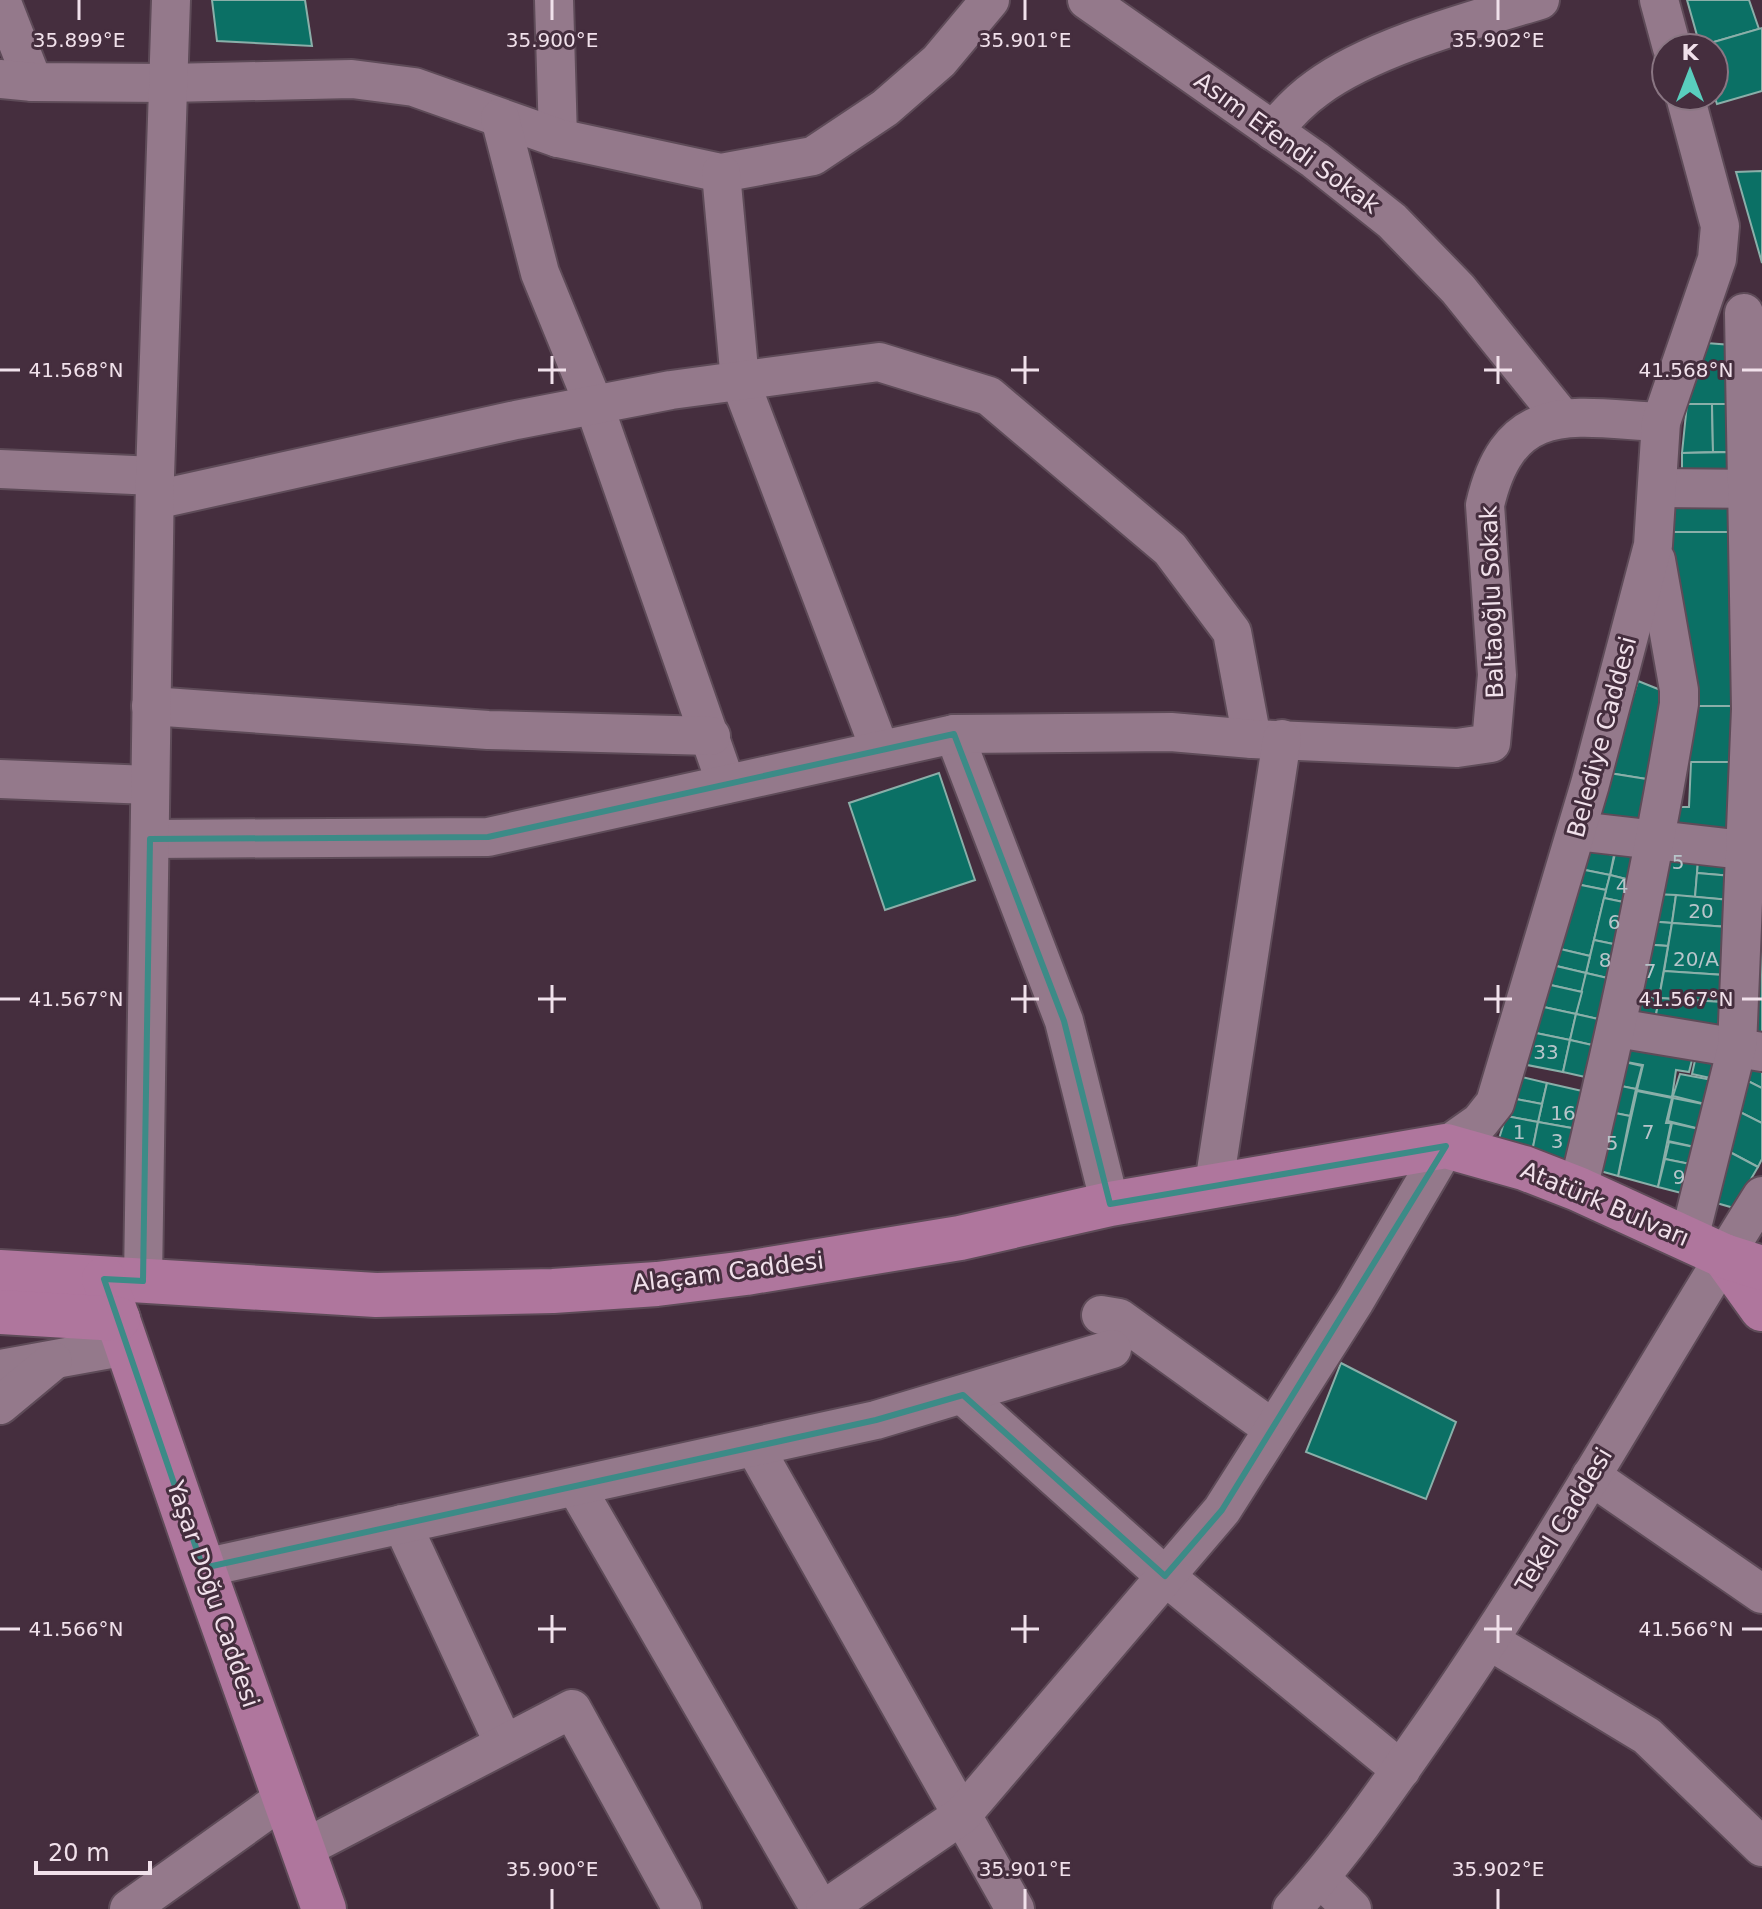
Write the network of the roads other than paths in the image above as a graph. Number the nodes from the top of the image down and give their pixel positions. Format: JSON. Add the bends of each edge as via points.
{"nodes":[{"id":1,"x":1,"y":0,"type":"edge"},
{"id":2,"x":171,"y":0,"type":"edge"},
{"id":3,"x":554,"y":0,"type":"edge"},
{"id":4,"x":990,"y":0,"type":"edge"},
{"id":5,"x":1087,"y":0,"type":"edge"},
{"id":6,"x":1540,"y":0,"type":"edge"},
{"id":7,"x":1659,"y":0,"type":"edge"},
{"id":8,"x":1668,"y":32,"type":"edge"},
{"id":9,"x":17,"y":81,"type":"edge"},
{"id":10,"x":168,"y":83,"type":"junction"},
{"id":11,"x":1689,"y":112,"type":"edge"},
{"id":12,"x":500,"y":118,"type":"junction"},
{"id":13,"x":1273,"y":131,"type":"junction"},
{"id":14,"x":558,"y":138,"type":"junction"},
{"id":15,"x":721,"y":173,"type":"junction"},
{"id":16,"x":1702,"y":304,"type":"junction"},
{"id":17,"x":1753,"y":314,"type":"edge"},
{"id":18,"x":740,"y":381,"type":"junction"},
{"id":19,"x":594,"y":405,"type":"junction"},
{"id":20,"x":1561,"y":417,"type":"junction"},
{"id":21,"x":1661,"y":422,"type":"junction"},
{"id":22,"x":0,"y":469,"type":"edge"},
{"id":23,"x":155,"y":488,"type":"junction"},
{"id":24,"x":1657,"y":488,"type":"junction"},
{"id":25,"x":1754,"y":489,"type":"edge"},
{"id":26,"x":1653,"y":545,"type":"junction"},
{"id":27,"x":1756,"y":631,"type":"edge"},
{"id":28,"x":151,"y":706,"type":"junction"},
{"id":29,"x":954,"y":734,"type":"junction"},
{"id":30,"x":711,"y":736,"type":"junction"},
{"id":31,"x":1267,"y":739,"type":"junction"},
{"id":32,"x":880,"y":750,"type":"junction"},
{"id":33,"x":1756,"y":769,"type":"edge"},
{"id":34,"x":0,"y":779,"type":"edge"},
{"id":35,"x":726,"y":784,"type":"junction"},
{"id":36,"x":149,"y":785,"type":"junction"},
{"id":37,"x":1577,"y":831,"type":"junction"},
{"id":38,"x":1656,"y":838,"type":"junction"},
{"id":39,"x":150,"y":839,"type":"junction"},
{"id":40,"x":1754,"y":851,"type":"edge"},
{"id":41,"x":1617,"y":1028,"type":"junction"},
{"id":42,"x":1750,"y":1049,"type":"edge"},
{"id":43,"x":1446,"y":1146,"type":"junction"},
{"id":44,"x":1214,"y":1184,"type":"junction"},
{"id":45,"x":1578,"y":1189,"type":"junction"},
{"id":46,"x":1762,"y":1196,"type":"edge"},
{"id":47,"x":1110,"y":1204,"type":"junction"},
{"id":48,"x":1725,"y":1254,"type":"edge"},
{"id":49,"x":0,"y":1272,"type":"edge"},
{"id":50,"x":124,"y":1280,"type":"junction"},
{"id":51,"x":1762,"y":1309,"type":"edge"},
{"id":52,"x":0,"y":1312,"type":"edge"},
{"id":53,"x":123,"y":1332,"type":"junction"},
{"id":54,"x":55,"y":1359,"type":"junction"},
{"id":55,"x":0,"y":1369,"type":"edge"},
{"id":56,"x":963,"y":1395,"type":"junction"},
{"id":57,"x":0,"y":1405,"type":"edge"},
{"id":58,"x":1273,"y":1429,"type":"junction"},
{"id":59,"x":755,"y":1448,"type":"junction"},
{"id":60,"x":1591,"y":1476,"type":"junction"},
{"id":61,"x":576,"y":1487,"type":"junction"},
{"id":62,"x":402,"y":1524,"type":"junction"},
{"id":63,"x":203,"y":1568,"type":"junction"},
{"id":64,"x":1165,"y":1576,"type":"junction"},
{"id":65,"x":1762,"y":1594,"type":"edge"},
{"id":66,"x":1490,"y":1641,"type":"junction"},
{"id":67,"x":503,"y":1742,"type":"junction"},
{"id":68,"x":1401,"y":1770,"type":"junction"},
{"id":69,"x":284,"y":1798,"type":"junction"},
{"id":70,"x":962,"y":1815,"type":"junction"},
{"id":71,"x":1762,"y":1847,"type":"edge"},
{"id":72,"x":303,"y":1849,"type":"junction"},
{"id":73,"x":1320,"y":1878,"type":"junction"},
{"id":74,"x":129,"y":1909,"type":"edge"},
{"id":75,"x":324,"y":1909,"type":"edge"},
{"id":76,"x":682,"y":1909,"type":"edge"},
{"id":77,"x":823,"y":1909,"type":"edge"},
{"id":78,"x":1015,"y":1909,"type":"edge"},
{"id":79,"x":1292,"y":1909,"type":"edge"},
{"id":80,"x":1352,"y":1909,"type":"edge"}],
"edges":[{"from":1,"to":9,"type":"street"},
{"from":2,"to":10,"type":"street"},
{"from":3,"to":14,"type":"street"},
{"from":4,"to":15,"type":"street","via":[[939,61],[885,108],[813,156]]},
{"from":5,"to":13,"type":"street","name":"Asım Efendi Sokak"},
{"from":6,"to":13,"type":"street","via":[[1345,70],[1293,107]]},
{"from":7,"to":8,"type":"street"},
{"from":9,"to":10,"type":"street"},
{"from":10,"to":12,"type":"street","via":[[352,79],[414,87]]},
{"from":10,"to":23,"type":"street"},
{"from":11,"to":16,"type":"street","name":"Belediye Caddesi","via":[[1720,226],[1717,259]]},
{"from":12,"to":14,"type":"street"},
{"from":12,"to":19,"type":"street","via":[[540,273]]},
{"from":13,"to":20,"type":"street","name":"Asım Efendi Sokak","via":[[1392,221],[1458,289]]},
{"from":14,"to":15,"type":"street"},
{"from":15,"to":18,"type":"street"},
{"from":16,"to":17,"type":"street"},
{"from":16,"to":21,"type":"street","name":"Belediye Caddesi"},
{"from":17,"to":25,"type":"street"},
{"from":18,"to":19,"type":"street"},
{"from":18,"to":31,"type":"street","via":[[879,362],[989,396],[1170,549],[1232,632]]},
{"from":18,"to":32,"type":"street"},
{"from":19,"to":23,"type":"street"},
{"from":19,"to":30,"type":"street"},
{"from":20,"to":21,"type":"street","name":"Baltaoğlu Sokak"},
{"from":20,"to":31,"type":"street","name":"Baltaoğlu Sokak","via":[[1529,428],[1516,441],[1500,463],[1485,505],[1497,675],[1491,743],[1457,748]]},
{"from":21,"to":24,"type":"street","name":"Belediye Caddesi"},
{"from":22,"to":23,"type":"street"},
{"from":23,"to":28,"type":"street"},
{"from":24,"to":25,"type":"street"},
{"from":24,"to":26,"type":"street","name":"Belediye Caddesi"},
{"from":25,"to":27,"type":"street"},
{"from":26,"to":37,"type":"street","name":"Belediye Caddesi"},
{"from":26,"to":38,"type":"street","via":[[1679,690]]},
{"from":27,"to":33,"type":"street"},
{"from":28,"to":30,"type":"street","via":[[488,730]]},
{"from":28,"to":36,"type":"street"},
{"from":29,"to":31,"type":"street","via":[[1171,732]]},
{"from":29,"to":32,"type":"street"},
{"from":29,"to":47,"type":"street","via":[[1064,1021]]},
{"from":30,"to":35,"type":"street"},
{"from":31,"to":44,"type":"street"},
{"from":32,"to":35,"type":"street"},
{"from":33,"to":40,"type":"street"},
{"from":34,"to":36,"type":"street"},
{"from":35,"to":39,"type":"street","via":[[488,837]]},
{"from":36,"to":39,"type":"street"},
{"from":37,"to":38,"type":"street"},
{"from":37,"to":43,"type":"street","name":"Belediye Caddesi","via":[[1495,1103],[1480,1122]]},
{"from":38,"to":40,"type":"street"},
{"from":38,"to":41,"type":"street"},
{"from":39,"to":50,"type":"street"},
{"from":40,"to":42,"type":"street"},
{"from":41,"to":42,"type":"street"},
{"from":41,"to":45,"type":"street"},
{"from":42,"to":48,"type":"street"},
{"from":43,"to":44,"type":"main road","name":"Alaçam Caddesi"},
{"from":43,"to":45,"type":"main road","name":"Atatürk Bulvarı"},
{"from":43,"to":58,"type":"street"},
{"from":44,"to":47,"type":"main road","name":"Alaçam Caddesi"},
{"from":45,"to":48,"type":"main road","name":"Atatürk Bulvarı"},
{"from":46,"to":48,"type":"street","name":"Tekel Caddesi"},
{"from":47,"to":50,"type":"main road","name":"Alaçam Caddesi","via":[[960,1238],[657,1284],[376,1295]]},
{"from":48,"to":51,"type":"main road"},
{"from":48,"to":60,"type":"street","name":"Tekel Caddesi"},
{"from":49,"to":50,"type":"main road","name":"Alaçam Caddesi"},
{"from":50,"to":53,"type":"main road","name":"Yaşar Doğu Caddesi"},
{"from":52,"to":53,"type":"main road"},
{"from":53,"to":54,"type":"street"},
{"from":53,"to":63,"type":"main road","name":"Yaşar Doğu Caddesi"},
{"from":54,"to":55,"type":"street"},
{"from":54,"to":57,"type":"street"},
{"from":56,"to":58,"type":"street","via":[[1107,1332],[1119,1318]]},
{"from":56,"to":59,"type":"street"},
{"from":56,"to":64,"type":"street"},
{"from":58,"to":64,"type":"street","via":[[1222,1510]]},
{"from":59,"to":61,"type":"street"},
{"from":59,"to":70,"type":"street"},
{"from":60,"to":65,"type":"street"},
{"from":60,"to":66,"type":"street","name":"Tekel Caddesi"},
{"from":61,"to":62,"type":"street"},
{"from":61,"to":77,"type":"street"},
{"from":62,"to":63,"type":"street"},
{"from":62,"to":67,"type":"street"},
{"from":63,"to":69,"type":"main road","name":"Yaşar Doğu Caddesi"},
{"from":64,"to":68,"type":"street"},
{"from":64,"to":70,"type":"street"},
{"from":66,"to":68,"type":"street","name":"Tekel Caddesi"},
{"from":66,"to":71,"type":"street","via":[[1647,1736]]},
{"from":67,"to":72,"type":"street"},
{"from":67,"to":76,"type":"street","via":[[572,1709]]},
{"from":68,"to":73,"type":"street","name":"Tekel Caddesi"},
{"from":69,"to":72,"type":"main road","name":"Yaşar Doğu Caddesi"},
{"from":69,"to":74,"type":"street"},
{"from":70,"to":77,"type":"street"},
{"from":70,"to":78,"type":"street"},
{"from":72,"to":75,"type":"main road","name":"Yaşar Doğu Caddesi"},
{"from":73,"to":79,"type":"street","name":"Tekel Caddesi"},
{"from":73,"to":80,"type":"street"}]}
